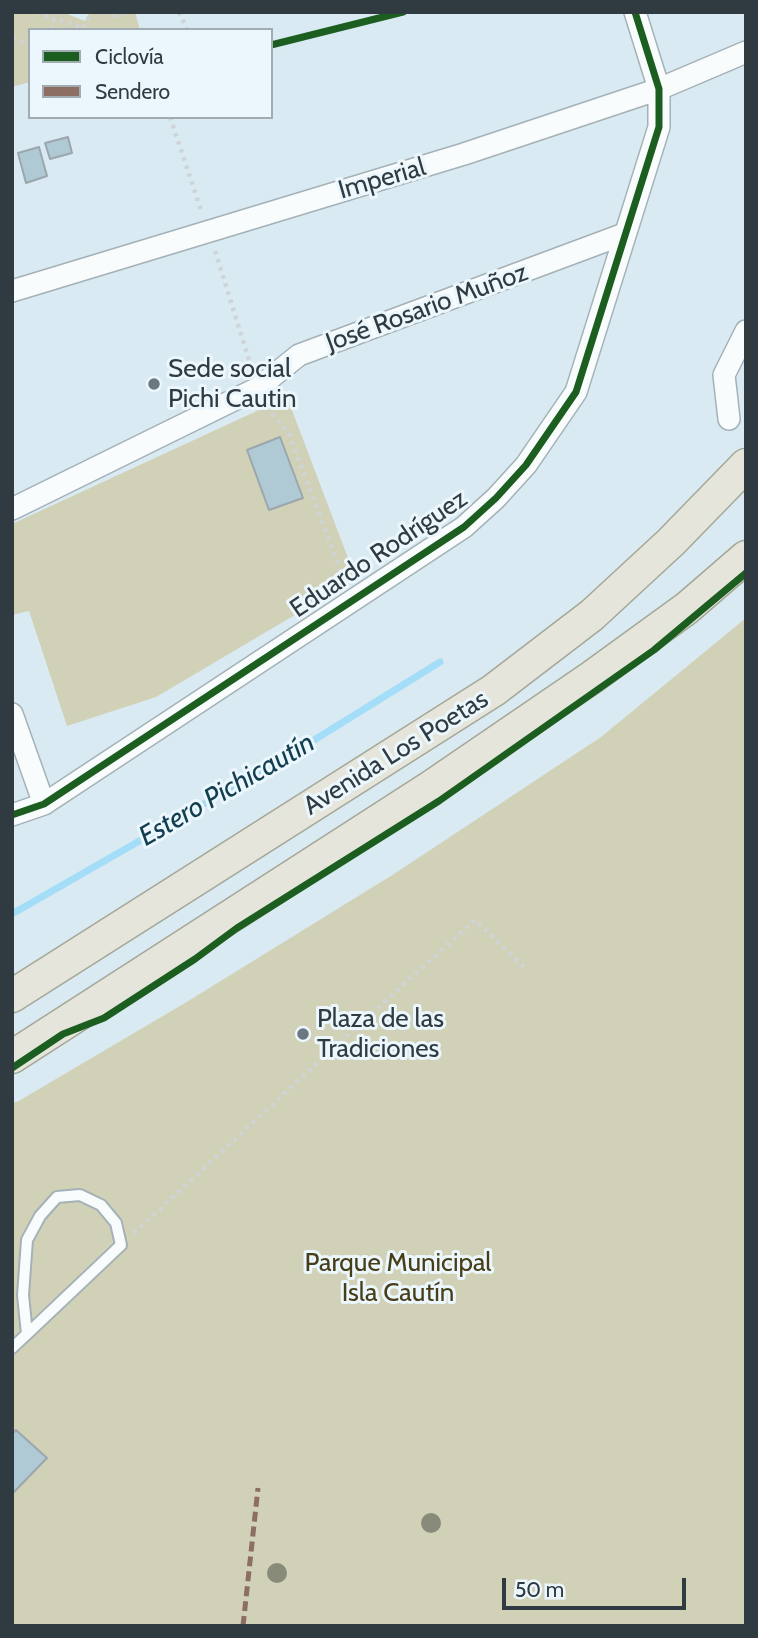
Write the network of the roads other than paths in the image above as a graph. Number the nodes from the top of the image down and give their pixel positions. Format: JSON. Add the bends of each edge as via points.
{"nodes":[{"id":1,"x":635,"y":12,"type":"edge"},
{"id":2,"x":746,"y":52,"type":"edge"},
{"id":3,"x":659,"y":89,"type":"junction"},
{"id":4,"x":624,"y":234,"type":"junction"},
{"id":5,"x":12,"y":290,"type":"edge"},
{"id":6,"x":746,"y":331,"type":"edge"},
{"id":7,"x":729,"y":419,"type":"dead end"},
{"id":8,"x":746,"y":466,"type":"edge"},
{"id":9,"x":12,"y":509,"type":"edge"},
{"id":10,"x":746,"y":557,"type":"edge"},
{"id":11,"x":12,"y":714,"type":"edge"},
{"id":12,"x":44,"y":804,"type":"junction"},
{"id":13,"x":12,"y":816,"type":"edge"},
{"id":14,"x":12,"y":996,"type":"edge"},
{"id":15,"x":12,"y":1057,"type":"edge"},
{"id":16,"x":27,"y":1334,"type":"junction"},
{"id":17,"x":12,"y":1348,"type":"edge"}],
"edges":[{"from":1,"to":3,"type":"street","name":"Eduardo Rodríguez"},
{"from":2,"to":3,"type":"street","name":"Imperial"},
{"from":3,"to":4,"type":"street","name":"Eduardo Rodríguez","via":[[659,127]]},
{"from":3,"to":5,"type":"street","name":"Imperial","via":[[464,155]]},
{"from":4,"to":9,"type":"street","name":"José Rosario Muñoz","via":[[299,355],[258,388]]},
{"from":4,"to":12,"type":"street","name":"Eduardo Rodríguez","via":[[576,392],[534,455],[496,498],[464,527]]},
{"from":6,"to":7,"type":"street","via":[[724,375]]},
{"from":8,"to":14,"type":"main road","name":"Avenida Los Poetas","via":[[622,588],[494,690]]},
{"from":10,"to":15,"type":"main road","name":"Avenida Los Poetas","via":[[687,608],[431,788]]},
{"from":11,"to":12,"type":"street"},
{"from":12,"to":13,"type":"street","name":"Eduardo Rodríguez"},
{"from":16,"to":16,"type":"lane","via":[[121,1245],[116,1223],[101,1205],[79,1195],[57,1197],[40,1216],[27,1240],[23,1295]]},
{"from":16,"to":17,"type":"lane"}]}
